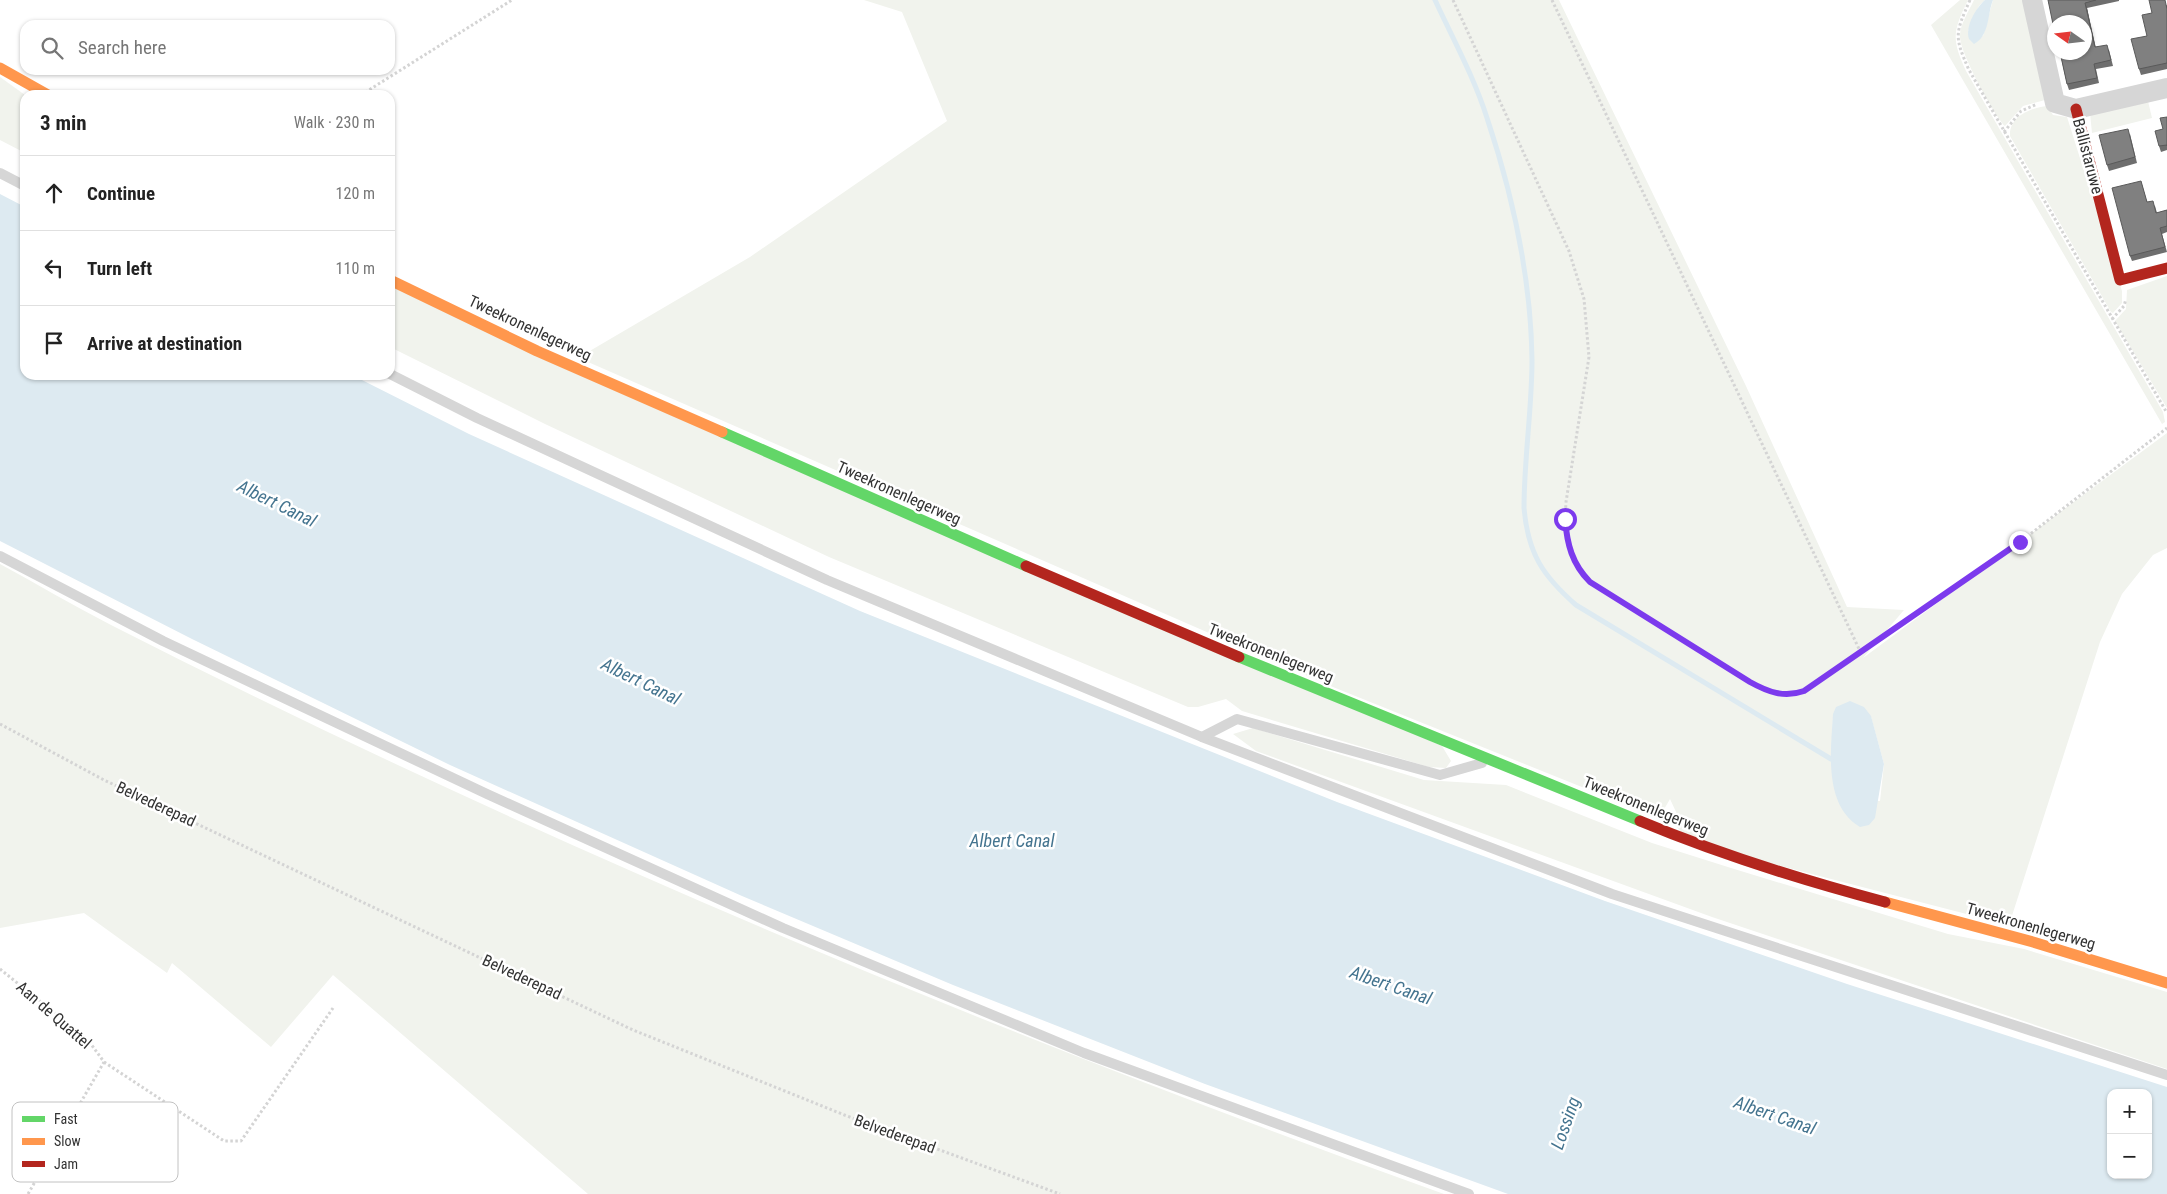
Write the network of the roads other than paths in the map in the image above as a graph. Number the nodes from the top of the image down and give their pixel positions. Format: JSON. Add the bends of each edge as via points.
{"nodes":[{"id":1,"x":2032,"y":0,"type":"edge"},
{"id":2,"x":0,"y":68,"type":"edge"},
{"id":3,"x":2167,"y":88,"type":"edge"},
{"id":4,"x":39,"y":90,"type":"edge"},
{"id":5,"x":2076,"y":110,"type":"junction"},
{"id":6,"x":0,"y":173,"type":"edge"},
{"id":7,"x":20,"y":183,"type":"edge"},
{"id":8,"x":2167,"y":268,"type":"edge"},
{"id":9,"x":395,"y":282,"type":"edge"},
{"id":10,"x":395,"y":377,"type":"edge"},
{"id":11,"x":0,"y":556,"type":"edge"},
{"id":12,"x":1202,"y":737,"type":"junction"},
{"id":13,"x":1490,"y":761,"type":"junction"},
{"id":14,"x":2167,"y":983,"type":"edge"},
{"id":15,"x":2167,"y":1075,"type":"edge"},
{"id":16,"x":1469,"y":1194,"type":"edge"}],
"edges":[{"from":1,"to":5,"type":"street","name":"Ballistaruwe","via":[[2055,103]]},
{"from":2,"to":4,"type":"street"},
{"from":3,"to":5,"type":"street"},
{"from":5,"to":8,"type":"street","name":"Ballistaruwe","via":[[2120,280]]},
{"from":6,"to":7,"type":"lane"},
{"from":9,"to":13,"type":"street","name":"Tweekronenlegerweg","via":[[537,351],[1152,622]]},
{"from":10,"to":12,"type":"lane","via":[[476,418],[827,580]]},
{"from":11,"to":16,"type":"lane","via":[[163,641],[487,794],[782,928],[1084,1053]]},
{"from":12,"to":13,"type":"lane","via":[[1237,719],[1440,774]]},
{"from":12,"to":15,"type":"lane","via":[[1612,894]]},
{"from":13,"to":14,"type":"street","name":"Tweekronenlegerweg","via":[[1707,848]]}]}
